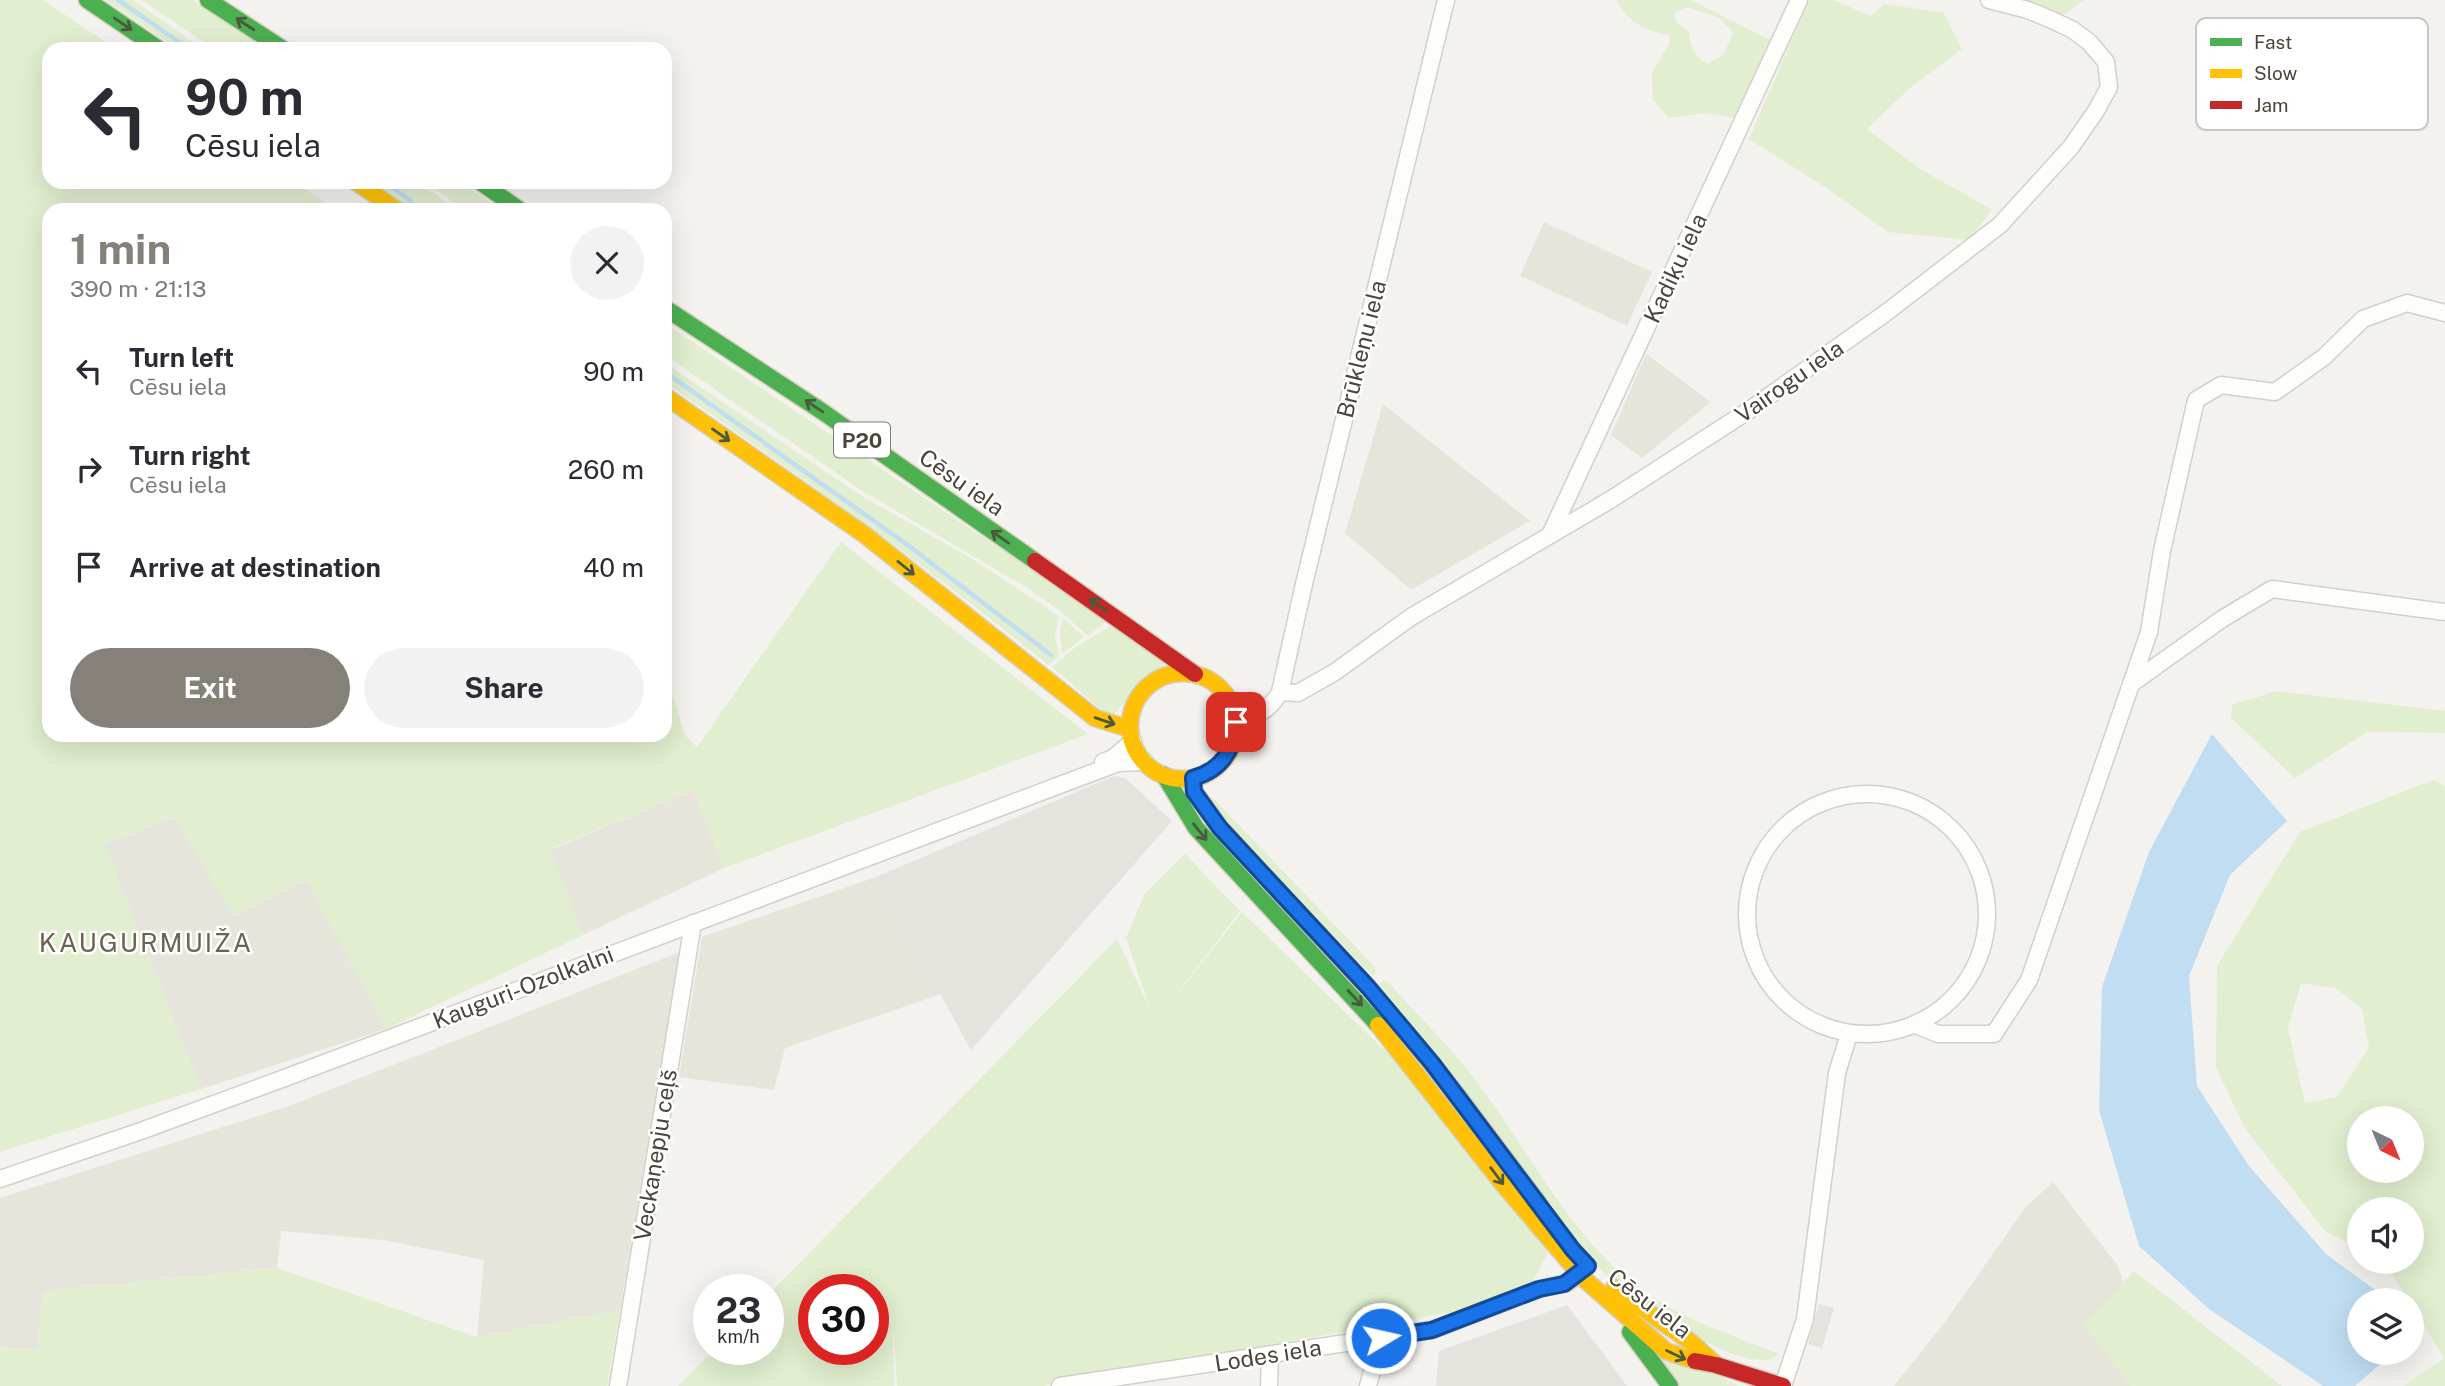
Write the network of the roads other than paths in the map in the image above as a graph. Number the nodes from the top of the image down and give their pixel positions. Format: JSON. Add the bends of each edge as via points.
{"nodes":[{"id":1,"x":87,"y":0,"type":"edge"},
{"id":2,"x":208,"y":0,"type":"edge"},
{"id":3,"x":1446,"y":0,"type":"edge"},
{"id":4,"x":1800,"y":0,"type":"edge"},
{"id":5,"x":1989,"y":0,"type":"edge"},
{"id":6,"x":149,"y":42,"type":"edge"},
{"id":7,"x":272,"y":42,"type":"edge"},
{"id":8,"x":366,"y":189,"type":"edge"},
{"id":9,"x":490,"y":189,"type":"edge"},
{"id":10,"x":387,"y":203,"type":"edge"},
{"id":11,"x":510,"y":203,"type":"edge"},
{"id":12,"x":672,"y":313,"type":"edge"},
{"id":13,"x":2445,"y":313,"type":"edge"},
{"id":14,"x":672,"y":401,"type":"edge"},
{"id":15,"x":1550,"y":535,"type":"junction"},
{"id":16,"x":2445,"y":612,"type":"edge"},
{"id":17,"x":1195,"y":674,"type":"junction"},
{"id":18,"x":2132,"y":684,"type":"junction"},
{"id":19,"x":1278,"y":695,"type":"junction"},
{"id":20,"x":1231,"y":705,"type":"junction"},
{"id":21,"x":1236,"y":727,"type":"junction"},
{"id":22,"x":1131,"y":735,"type":"junction"},
{"id":23,"x":1145,"y":762,"type":"junction"},
{"id":24,"x":1164,"y":775,"type":"junction"},
{"id":25,"x":1193,"y":778,"type":"junction"},
{"id":26,"x":1045,"y":792,"type":"junction"},
{"id":27,"x":693,"y":923,"type":"junction"},
{"id":28,"x":1916,"y":1025,"type":"junction"},
{"id":29,"x":1849,"y":1034,"type":"junction"},
{"id":30,"x":0,"y":1179,"type":"edge"},
{"id":31,"x":1584,"y":1270,"type":"junction"},
{"id":32,"x":1605,"y":1298,"type":"junction"},
{"id":33,"x":1381,"y":1338,"type":"junction"},
{"id":34,"x":1270,"y":1355,"type":"junction"},
{"id":35,"x":1716,"y":1365,"type":"junction"},
{"id":36,"x":618,"y":1386,"type":"edge"},
{"id":37,"x":1060,"y":1386,"type":"edge"},
{"id":38,"x":1269,"y":1386,"type":"edge"},
{"id":39,"x":1368,"y":1386,"type":"edge"},
{"id":40,"x":1670,"y":1386,"type":"edge"},
{"id":41,"x":1783,"y":1386,"type":"edge"}],
"edges":[{"from":1,"to":6,"type":"main road","one_way":true},
{"from":7,"to":2,"type":"main road","one_way":true},
{"from":3,"to":19,"type":"street","name":"Brūkleņu iela"},
{"from":4,"to":15,"type":"street","name":"Kadiķu iela"},
{"from":5,"to":15,"type":"street","name":"Vairogu iela","via":[[2028,10],[2073,30],[2106,62],[2109,87],[2071,147],[2000,225],[1887,312],[1748,411]]},
{"from":8,"to":10,"type":"main road"},
{"from":9,"to":11,"type":"main road"},
{"from":17,"to":12,"type":"main road","name":"Cēsu iela","number":"P20","one_way":true,"via":[[823,412]]},
{"from":13,"to":18,"type":"street","via":[[2407,303],[2363,319],[2324,357],[2276,393],[2221,385],[2196,400],[2161,551],[2150,632]]},
{"from":14,"to":22,"type":"main road","one_way":true,"via":[[865,535],[1095,718]]},
{"from":15,"to":19,"type":"street","name":"Vairogu iela","via":[[1411,617],[1335,672],[1298,693]]},
{"from":16,"to":18,"type":"street","via":[[2272,589],[2221,619]]},
{"from":17,"to":20,"type":"main road","name":"Cēsu iela","via":[[1218,686]]},
{"from":17,"to":22,"type":"main road","via":[[1171,675],[1149,686],[1135,705]]},
{"from":18,"to":28,"type":"street","via":[[2029,980],[1994,1034],[1938,1034]]},
{"from":19,"to":20,"type":"street","via":[[1263,709],[1244,711]]},
{"from":19,"to":21,"type":"street","via":[[1264,712]]},
{"from":20,"to":21,"type":"main road"},
{"from":21,"to":25,"type":"main road","via":[[1229,753],[1219,766]]},
{"from":22,"to":23,"type":"main road","name":"Cēsu iela"},
{"from":22,"to":26,"type":"street","via":[[1113,758]]},
{"from":23,"to":24,"type":"main road","name":"Cēsu iela"},
{"from":23,"to":26,"type":"street","via":[[1118,763]]},
{"from":24,"to":25,"type":"main road","name":"Cēsu iela"},
{"from":24,"to":31,"type":"main road","name":"Cēsu iela","one_way":true,"via":[[1196,828],[1382,1029],[1502,1183]]},
{"from":25,"to":31,"type":"main road","name":"Cēsu iela","via":[[1194,792],[1220,828],[1432,1063]]},
{"from":26,"to":27,"type":"street","name":"Kauguri-Ozolkalni"},
{"from":27,"to":30,"type":"street","name":"Kauguri-Ozolkalni","via":[[203,1108]]},
{"from":27,"to":36,"type":"street","name":"Veckaņepju ceļš"},
{"from":28,"to":29,"type":"street","via":[[1892,1033]]},
{"from":28,"to":29,"type":"street","via":[[1945,1007],[1968,982],[1982,952],[1988,919],[1985,885],[1973,854],[1952,827],[1925,807],[1894,796],[1856,793],[1819,803],[1787,823],[1758,864],[1749,888],[1746,926],[1756,962],[1776,994],[1805,1018]]},
{"from":29,"to":41,"type":"street","via":[[1838,1073],[1805,1319]]},
{"from":31,"to":32,"type":"main road","name":"Cēsu iela"},
{"from":31,"to":33,"type":"street","name":"Lodes iela","via":[[1564,1284],[1539,1289],[1432,1330]]},
{"from":31,"to":35,"type":"main road","name":"Cēsu iela","via":[[1692,1343]]},
{"from":32,"to":35,"type":"main road","name":"Cēsu iela","one_way":true,"via":[[1666,1351]]},
{"from":32,"to":40,"type":"main road"},
{"from":33,"to":34,"type":"street","name":"Lodes iela"},
{"from":33,"to":39,"type":"street"},
{"from":34,"to":37,"type":"street","name":"Lodes iela"},
{"from":34,"to":38,"type":"street"},
{"from":35,"to":41,"type":"main road","name":"Cēsu iela"}]}
